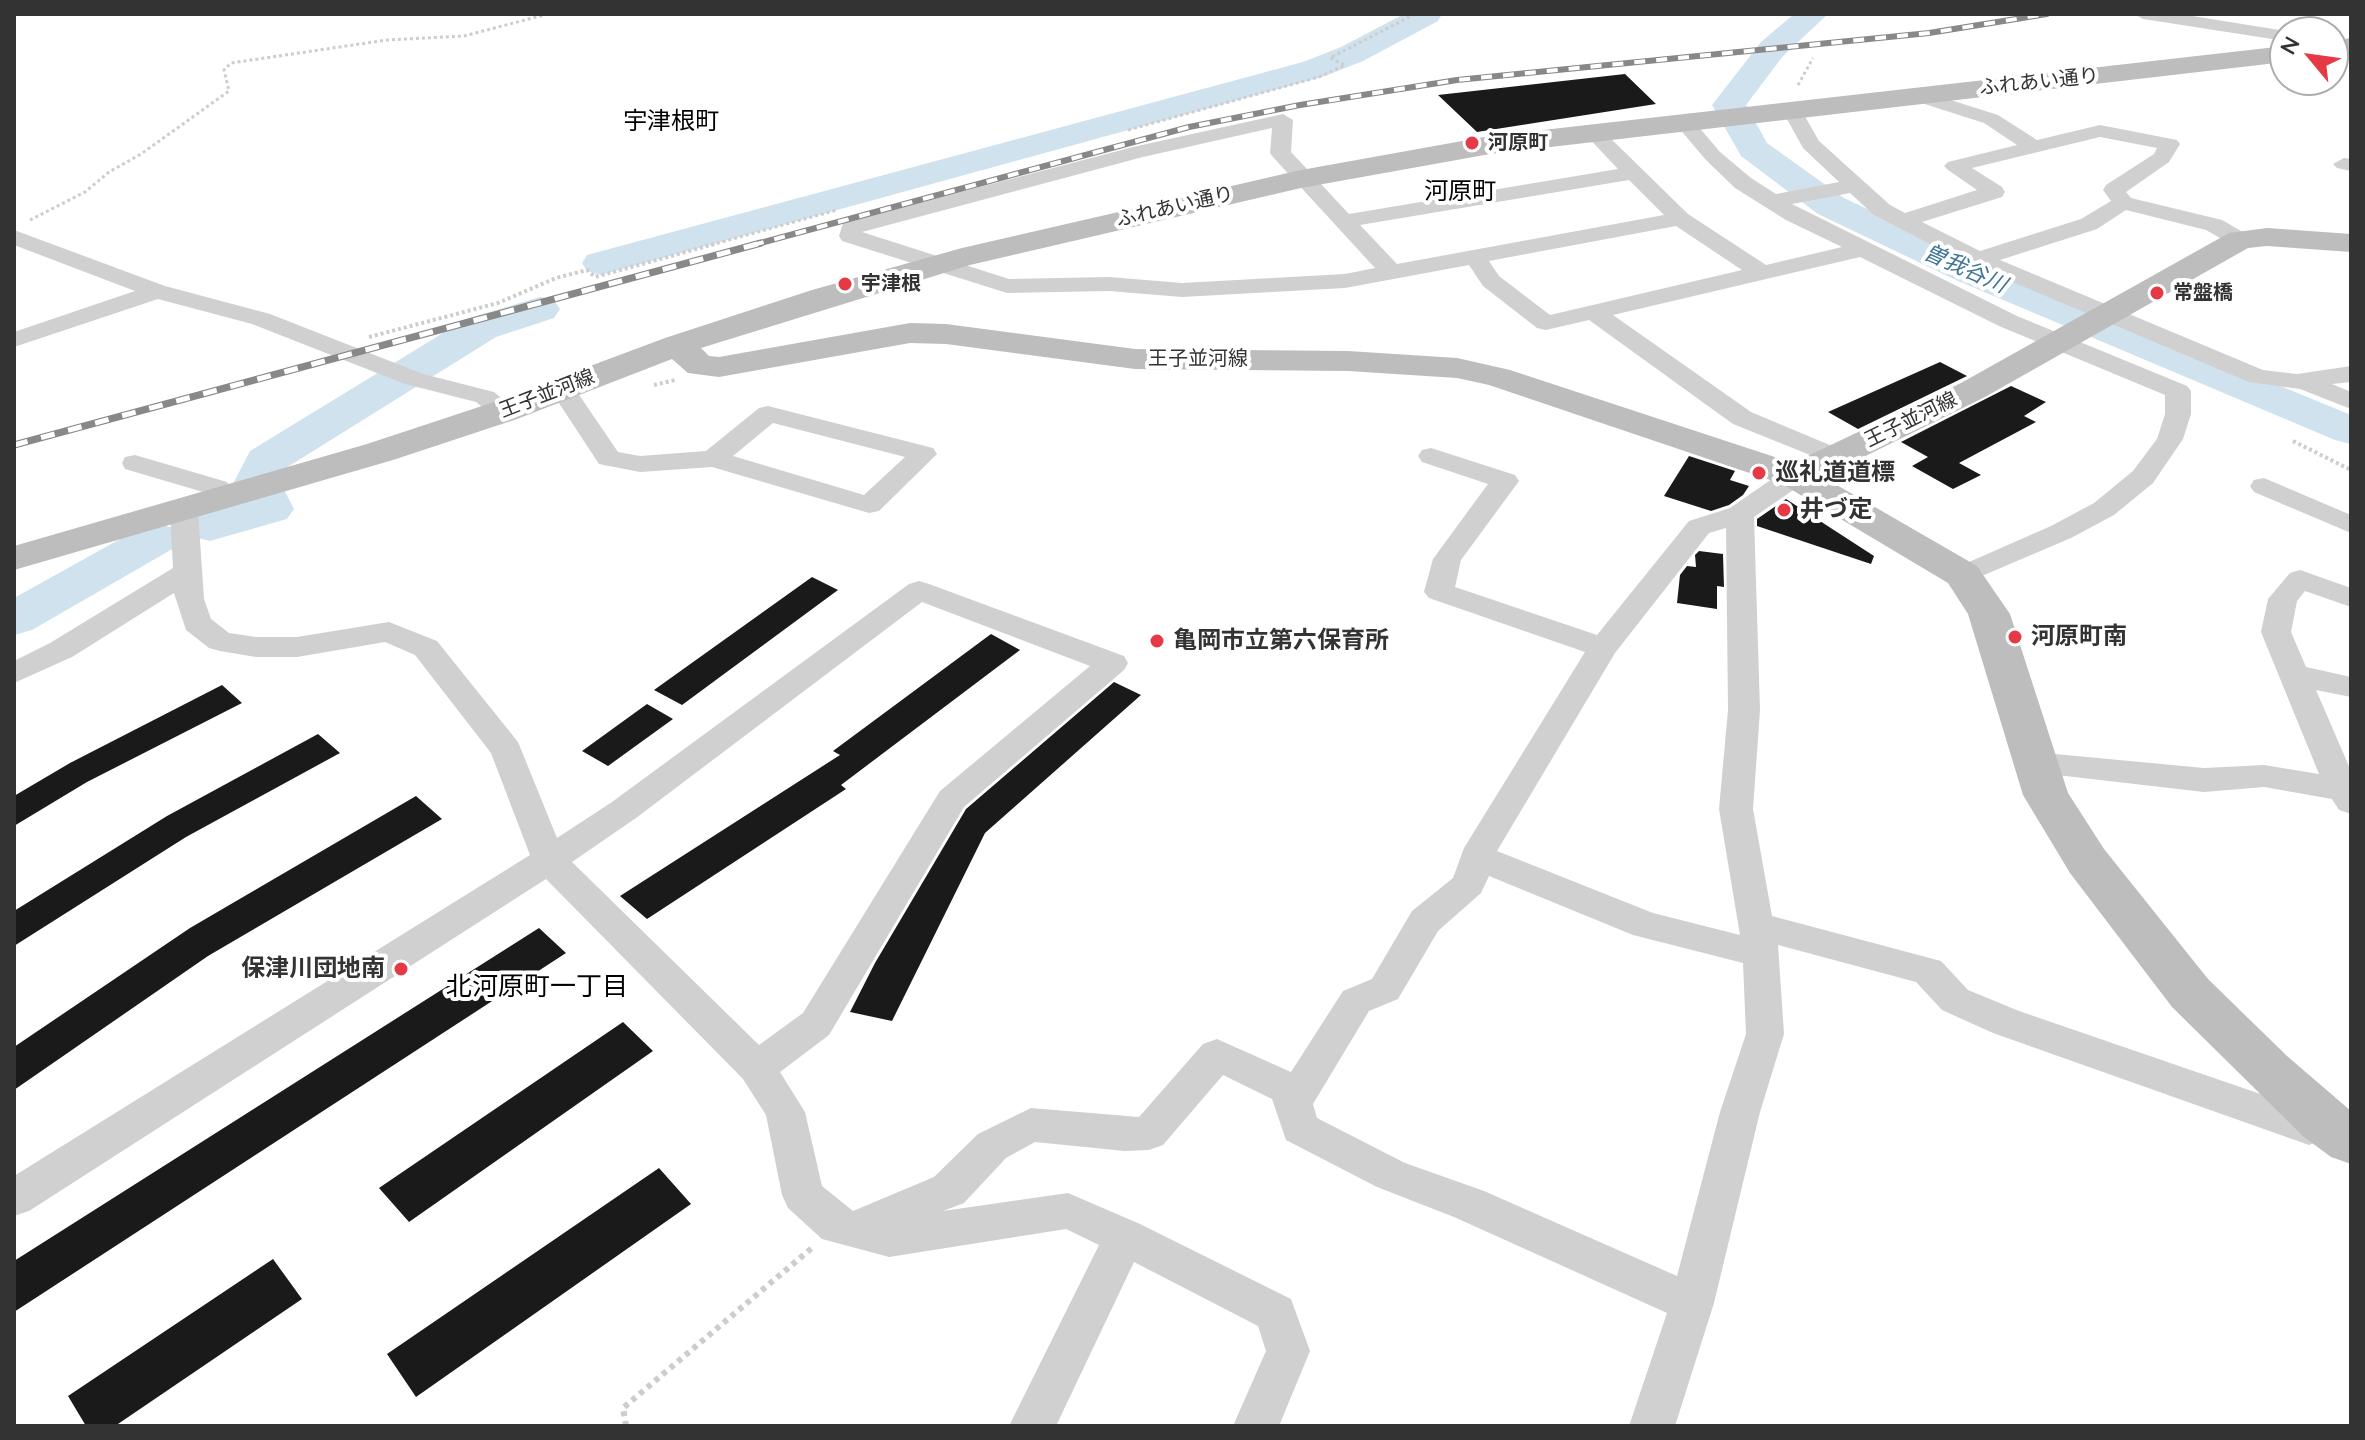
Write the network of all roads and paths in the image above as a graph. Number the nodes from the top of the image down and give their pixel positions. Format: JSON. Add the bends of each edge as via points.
{"nodes":[{"id":1,"x":548,"y":14,"type":"edge"},
{"id":2,"x":2143,"y":14,"type":"edge"},
{"id":3,"x":2269,"y":33,"type":"edge"},
{"id":4,"x":2269,"y":56,"type":"edge"},
{"id":5,"x":1916,"y":95,"type":"junction"},
{"id":6,"x":1792,"y":110,"type":"junction"},
{"id":7,"x":1685,"y":123,"type":"junction"},
{"id":8,"x":1593,"y":132,"type":"junction"},
{"id":9,"x":2034,"y":147,"type":"junction"},
{"id":10,"x":1634,"y":173,"type":"junction"},
{"id":11,"x":1301,"y":179,"type":"junction"},
{"id":12,"x":1857,"y":185,"type":"junction"},
{"id":13,"x":1778,"y":200,"type":"dead end"},
{"id":14,"x":2123,"y":203,"type":"junction"},
{"id":15,"x":1680,"y":219,"type":"junction"},
{"id":16,"x":1345,"y":221,"type":"junction"},
{"id":17,"x":1903,"y":221,"type":"junction"},
{"id":18,"x":20,"y":230,"type":"edge"},
{"id":19,"x":2240,"y":240,"type":"junction"},
{"id":20,"x":2351,"y":243,"type":"edge"},
{"id":21,"x":1860,"y":250,"type":"junction"},
{"id":22,"x":1475,"y":257,"type":"junction"},
{"id":23,"x":1979,"y":259,"type":"junction"},
{"id":24,"x":942,"y":263,"type":"junction"},
{"id":25,"x":1391,"y":272,"type":"junction"},
{"id":26,"x":1762,"y":273,"type":"junction"},
{"id":27,"x":157,"y":291,"type":"junction"},
{"id":28,"x":1593,"y":312,"type":"junction"},
{"id":29,"x":2106,"y":316,"type":"junction"},
{"id":30,"x":14,"y":340,"type":"edge"},
{"id":31,"x":2063,"y":341,"type":"junction"},
{"id":32,"x":677,"y":345,"type":"junction"},
{"id":33,"x":2351,"y":374,"type":"edge"},
{"id":34,"x":2302,"y":381,"type":"junction"},
{"id":35,"x":562,"y":388,"type":"junction"},
{"id":36,"x":2351,"y":401,"type":"edge"},
{"id":37,"x":504,"y":411,"type":"junction"},
{"id":38,"x":2293,"y":441,"type":"dead end"},
{"id":39,"x":1431,"y":456,"type":"dead end"},
{"id":40,"x":1835,"y":457,"type":"junction"},
{"id":41,"x":713,"y":459,"type":"junction"},
{"id":42,"x":135,"y":463,"type":"dead end"},
{"id":43,"x":2351,"y":470,"type":"edge"},
{"id":44,"x":1795,"y":476,"type":"junction"},
{"id":45,"x":2264,"y":486,"type":"dead end"},
{"id":46,"x":211,"y":503,"type":"junction"},
{"id":47,"x":1740,"y":514,"type":"junction"},
{"id":48,"x":2351,"y":525,"type":"edge"},
{"id":49,"x":14,"y":558,"type":"edge"},
{"id":50,"x":189,"y":571,"type":"junction"},
{"id":51,"x":1963,"y":575,"type":"junction"},
{"id":52,"x":2351,"y":598,"type":"edge"},
{"id":53,"x":1603,"y":648,"type":"junction"},
{"id":54,"x":14,"y":673,"type":"edge"},
{"id":55,"x":2294,"y":675,"type":"junction"},
{"id":56,"x":2351,"y":687,"type":"edge"},
{"id":57,"x":2034,"y":763,"type":"junction"},
{"id":58,"x":2348,"y":794,"type":"edge"},
{"id":59,"x":1476,"y":857,"type":"junction"},
{"id":60,"x":549,"y":860,"type":"junction"},
{"id":61,"x":1758,"y":940,"type":"junction"},
{"id":62,"x":757,"y":1068,"type":"junction"},
{"id":63,"x":1294,"y":1101,"type":"junction"},
{"id":64,"x":2337,"y":1131,"type":"edge"},
{"id":65,"x":14,"y":1198,"type":"edge"},
{"id":66,"x":846,"y":1228,"type":"junction"},
{"id":67,"x":1125,"y":1237,"type":"junction"},
{"id":68,"x":1692,"y":1303,"type":"junction"},
{"id":69,"x":626,"y":1426,"type":"edge"},
{"id":70,"x":1033,"y":1426,"type":"edge"},
{"id":71,"x":1256,"y":1426,"type":"edge"},
{"id":72,"x":1652,"y":1426,"type":"edge"}],
"edges":[{"from":1,"to":18,"type":"path","via":[[464,36],[387,40],[231,63],[224,70],[229,91],[85,192]]},
{"from":2,"to":3,"type":"street"},
{"from":4,"to":5,"type":"street","name":"ふれあい通り"},
{"from":5,"to":6,"type":"street","name":"ふれあい通り"},
{"from":5,"to":9,"type":"street","via":[[1991,119]]},
{"from":6,"to":7,"type":"street","name":"ふれあい通り"},
{"from":6,"to":12,"type":"street","via":[[1810,144]]},
{"from":7,"to":8,"type":"street","name":"ふれあい通り"},
{"from":7,"to":21,"type":"street","via":[[1743,183]]},
{"from":8,"to":10,"type":"street"},
{"from":8,"to":11,"type":"street","name":"ふれあい通り"},
{"from":9,"to":14,"type":"street","via":[[2100,131],[2170,144],[2162,158],[2114,190]]},
{"from":9,"to":17,"type":"street","via":[[1955,166],[1994,192]]},
{"from":10,"to":15,"type":"street"},
{"from":10,"to":16,"type":"street"},
{"from":11,"to":16,"type":"street"},
{"from":11,"to":24,"type":"street","name":"ふれあい通り"},
{"from":11,"to":24,"type":"street","via":[[1280,153],[1283,120],[1140,151],[851,228],[850,236]]},
{"from":12,"to":13,"type":"street"},
{"from":12,"to":17,"type":"street","via":[[1882,210]]},
{"from":14,"to":19,"type":"street","via":[[2214,225]]},
{"from":14,"to":23,"type":"street","via":[[2089,224]]},
{"from":15,"to":22,"type":"street"},
{"from":15,"to":26,"type":"street"},
{"from":16,"to":25,"type":"street"},
{"from":17,"to":23,"type":"street"},
{"from":18,"to":27,"type":"street"},
{"from":19,"to":20,"type":"street","name":"王子並河線"},
{"from":19,"to":29,"type":"street","name":"王子並河線"},
{"from":21,"to":26,"type":"street"},
{"from":21,"to":31,"type":"street","via":[[1995,315]]},
{"from":22,"to":25,"type":"street"},
{"from":22,"to":28,"type":"street","via":[[1491,281],[1546,323]]},
{"from":23,"to":29,"type":"street"},
{"from":24,"to":25,"type":"street","via":[[1007,286],[1109,284],[1182,290],[1345,281]]},
{"from":24,"to":32,"type":"street","name":"ふれあい通り"},
{"from":26,"to":28,"type":"street"},
{"from":27,"to":30,"type":"street"},
{"from":27,"to":37,"type":"street","via":[[261,319],[406,376],[485,397]]},
{"from":28,"to":40,"type":"street","via":[[1742,418]]},
{"from":29,"to":31,"type":"street","name":"王子並河線"},
{"from":29,"to":34,"type":"street","via":[[2258,377]]},
{"from":31,"to":40,"type":"street","name":"王子並河線"},
{"from":31,"to":51,"type":"street","via":[[2178,391],[2170,439],[2143,477],[2104,509]]},
{"from":32,"to":35,"type":"street","name":"王子並河線"},
{"from":32,"to":44,"type":"street","name":"王子並河線","via":[[700,366],[719,367],[910,333],[1135,359],[1446,366],[1498,377]]},
{"from":33,"to":34,"type":"street"},
{"from":34,"to":36,"type":"street"},
{"from":35,"to":37,"type":"street","name":"王子並河線"},
{"from":35,"to":41,"type":"street","via":[[609,458],[640,464]]},
{"from":37,"to":46,"type":"street","name":"王子並河線"},
{"from":38,"to":43,"type":"path"},
{"from":39,"to":53,"type":"street","via":[[1505,481],[1447,559],[1439,592]]},
{"from":40,"to":44,"type":"street","name":"王子並河線"},
{"from":41,"to":41,"type":"street","via":[[869,505],[924,454],[768,414]]},
{"from":42,"to":46,"type":"street","via":[[217,488]]},
{"from":44,"to":47,"type":"street"},
{"from":44,"to":51,"type":"street"},
{"from":45,"to":48,"type":"street"},
{"from":46,"to":49,"type":"street","name":"王子並河線"},
{"from":46,"to":50,"type":"street"},
{"from":47,"to":53,"type":"street","via":[[1699,527]]},
{"from":47,"to":61,"type":"street","via":[[1744,710],[1736,809]]},
{"from":50,"to":54,"type":"street"},
{"from":50,"to":60,"type":"street","via":[[189,599],[197,623],[220,641],[297,647],[389,632],[426,648],[506,750]]},
{"from":51,"to":57,"type":"street","via":[[1989,614]]},
{"from":52,"to":55,"type":"street","via":[[2300,579],[2283,599],[2276,632]]},
{"from":53,"to":59,"type":"street"},
{"from":55,"to":56,"type":"street"},
{"from":55,"to":58,"type":"street"},
{"from":57,"to":58,"type":"street","via":[[2204,780],[2264,776]]},
{"from":57,"to":64,"type":"street","via":[[2046,795],[2087,861],[2161,958],[2201,1004]]},
{"from":59,"to":61,"type":"street","via":[[1646,925]]},
{"from":59,"to":63,"type":"street","via":[[1469,884],[1425,921],[1385,989],[1356,1001]]},
{"from":60,"to":62,"type":"street"},
{"from":60,"to":62,"type":"street","via":[[919,590],[1113,663],[952,799],[816,1024]]},
{"from":60,"to":65,"type":"street"},
{"from":61,"to":64,"type":"street","via":[[1928,971],[1955,1000],[2006,1022],[2309,1128]]},
{"from":61,"to":68,"type":"street","via":[[1765,1034]]},
{"from":62,"to":66,"type":"street","via":[[785,1112],[803,1195]]},
{"from":63,"to":66,"type":"street","via":[[1289,1089],[1217,1055],[1149,1133],[1031,1125],[992,1146],[949,1190]]},
{"from":63,"to":68,"type":"street","via":[[1300,1128],[1391,1175]]},
{"from":66,"to":67,"type":"street","via":[[889,1238],[1068,1211]]},
{"from":66,"to":69,"type":"path","via":[[623,1408]]},
{"from":67,"to":70,"type":"street"},
{"from":67,"to":71,"type":"street","via":[[1276,1313],[1288,1351]]},
{"from":68,"to":72,"type":"street"}]}
